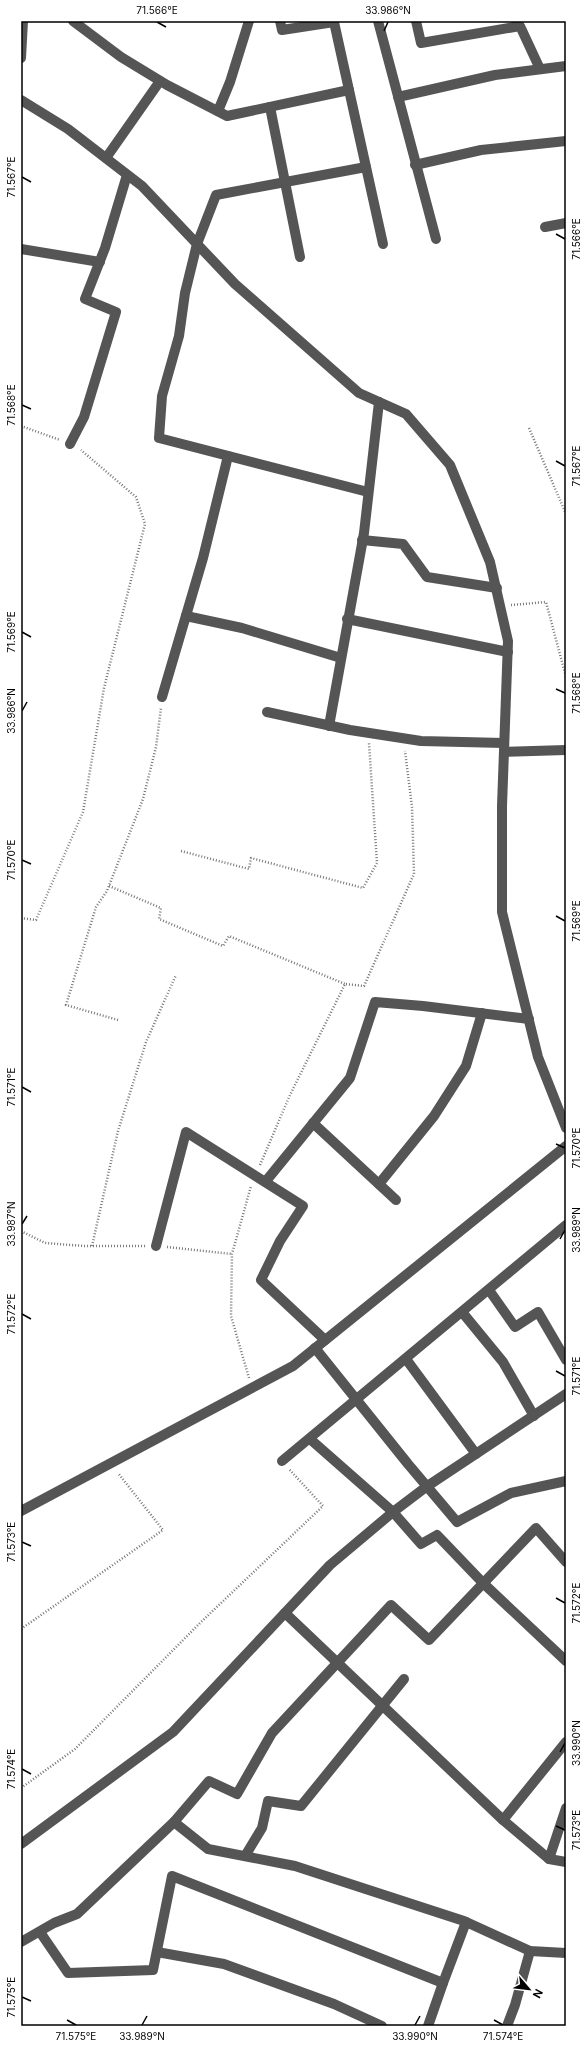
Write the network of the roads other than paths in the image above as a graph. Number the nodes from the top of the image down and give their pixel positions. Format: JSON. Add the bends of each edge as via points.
{"nodes":[{"id":1,"x":23,"y":21,"type":"edge"},
{"id":2,"x":73,"y":21,"type":"edge"},
{"id":3,"x":249,"y":21,"type":"edge"},
{"id":4,"x":280,"y":21,"type":"edge"},
{"id":5,"x":378,"y":21,"type":"edge"},
{"id":6,"x":416,"y":21,"type":"edge"},
{"id":7,"x":21,"y":58,"type":"edge"},
{"id":8,"x":566,"y":66,"type":"edge"},
{"id":9,"x":540,"y":69,"type":"junction"},
{"id":10,"x":160,"y":81,"type":"junction"},
{"id":11,"x":348,"y":90,"type":"junction"},
{"id":12,"x":398,"y":97,"type":"junction"},
{"id":13,"x":21,"y":100,"type":"edge"},
{"id":14,"x":270,"y":107,"type":"junction"},
{"id":15,"x":218,"y":111,"type":"junction"},
{"id":16,"x":566,"y":141,"type":"edge"},
{"id":17,"x":106,"y":158,"type":"junction"},
{"id":18,"x":415,"y":165,"type":"junction"},
{"id":19,"x":366,"y":167,"type":"junction"},
{"id":20,"x":128,"y":175,"type":"junction"},
{"id":21,"x":285,"y":182,"type":"junction"},
{"id":22,"x":566,"y":223,"type":"edge"},
{"id":23,"x":545,"y":227,"type":"dead end"},
{"id":24,"x":436,"y":239,"type":"dead end"},
{"id":25,"x":197,"y":244,"type":"junction"},
{"id":26,"x":383,"y":244,"type":"dead end"},
{"id":27,"x":21,"y":249,"type":"edge"},
{"id":28,"x":300,"y":257,"type":"dead end"},
{"id":29,"x":100,"y":262,"type":"junction"},
{"id":30,"x":379,"y":402,"type":"junction"},
{"id":31,"x":70,"y":444,"type":"road end"},
{"id":32,"x":228,"y":456,"type":"junction"},
{"id":33,"x":368,"y":492,"type":"junction"},
{"id":34,"x":362,"y":540,"type":"junction"},
{"id":35,"x":496,"y":588,"type":"junction"},
{"id":36,"x":186,"y":616,"type":"junction"},
{"id":37,"x":348,"y":619,"type":"junction"},
{"id":38,"x":508,"y":652,"type":"junction"},
{"id":39,"x":341,"y":658,"type":"junction"},
{"id":40,"x":162,"y":698,"type":"road end"},
{"id":41,"x":267,"y":712,"type":"dead end"},
{"id":42,"x":329,"y":726,"type":"junction"},
{"id":43,"x":504,"y":747,"type":"junction"},
{"id":44,"x":566,"y":750,"type":"edge"},
{"id":45,"x":482,"y":1013,"type":"junction"},
{"id":46,"x":529,"y":1019,"type":"junction"},
{"id":47,"x":313,"y":1124,"type":"junction"},
{"id":48,"x":566,"y":1128,"type":"edge"},
{"id":49,"x":566,"y":1146,"type":"edge"},
{"id":50,"x":266,"y":1182,"type":"junction"},
{"id":51,"x":379,"y":1184,"type":"junction"},
{"id":52,"x":396,"y":1200,"type":"dead end"},
{"id":53,"x":566,"y":1226,"type":"edge"},
{"id":54,"x":156,"y":1246,"type":"road end"},
{"id":55,"x":489,"y":1290,"type":"junction"},
{"id":56,"x":462,"y":1312,"type":"junction"},
{"id":57,"x":325,"y":1340,"type":"junction"},
{"id":58,"x":315,"y":1348,"type":"junction"},
{"id":59,"x":406,"y":1359,"type":"junction"},
{"id":60,"x":566,"y":1360,"type":"edge"},
{"id":61,"x":565,"y":1396,"type":"edge"},
{"id":62,"x":356,"y":1401,"type":"junction"},
{"id":63,"x":534,"y":1416,"type":"junction"},
{"id":64,"x":310,"y":1439,"type":"junction"},
{"id":65,"x":476,"y":1454,"type":"junction"},
{"id":66,"x":282,"y":1461,"type":"road end"},
{"id":67,"x":566,"y":1480,"type":"edge"},
{"id":68,"x":426,"y":1487,"type":"junction"},
{"id":69,"x":21,"y":1511,"type":"edge"},
{"id":70,"x":393,"y":1512,"type":"junction"},
{"id":71,"x":566,"y":1562,"type":"edge"},
{"id":72,"x":483,"y":1583,"type":"junction"},
{"id":73,"x":285,"y":1613,"type":"junction"},
{"id":74,"x":566,"y":1661,"type":"edge"},
{"id":75,"x":338,"y":1663,"type":"junction"},
{"id":76,"x":404,"y":1679,"type":"dead end"},
{"id":77,"x":382,"y":1705,"type":"junction"},
{"id":78,"x":566,"y":1742,"type":"edge"},
{"id":79,"x":566,"y":1808,"type":"edge"},
{"id":80,"x":503,"y":1820,"type":"junction"},
{"id":81,"x":174,"y":1822,"type":"junction"},
{"id":82,"x":21,"y":1844,"type":"edge"},
{"id":83,"x":245,"y":1856,"type":"junction"},
{"id":84,"x":549,"y":1859,"type":"junction"},
{"id":85,"x":566,"y":1862,"type":"edge"},
{"id":86,"x":466,"y":1922,"type":"junction"},
{"id":87,"x":40,"y":1932,"type":"junction"},
{"id":88,"x":21,"y":1942,"type":"edge"},
{"id":89,"x":530,"y":1951,"type":"junction"},
{"id":90,"x":157,"y":1952,"type":"junction"},
{"id":91,"x":566,"y":1953,"type":"edge"},
{"id":92,"x":443,"y":1983,"type":"junction"},
{"id":93,"x":382,"y":2026,"type":"edge"},
{"id":94,"x":428,"y":2026,"type":"edge"},
{"id":95,"x":507,"y":2026,"type":"edge"}],
"edges":[{"from":1,"to":7,"type":"street"},
{"from":2,"to":10,"type":"street","via":[[121,57]]},
{"from":3,"to":15,"type":"street"},
{"from":4,"to":11,"type":"street","via":[[282,30],[334,22]]},
{"from":5,"to":12,"type":"street"},
{"from":6,"to":9,"type":"street","via":[[421,43],[520,26]]},
{"from":8,"to":9,"type":"street"},
{"from":9,"to":12,"type":"street","via":[[495,75]]},
{"from":10,"to":15,"type":"street"},
{"from":10,"to":17,"type":"street"},
{"from":11,"to":14,"type":"street"},
{"from":11,"to":19,"type":"street"},
{"from":12,"to":18,"type":"street"},
{"from":13,"to":17,"type":"street","via":[[68,129]]},
{"from":14,"to":15,"type":"street","via":[[228,116]]},
{"from":14,"to":21,"type":"street"},
{"from":16,"to":18,"type":"street","via":[[481,150]]},
{"from":17,"to":20,"type":"street"},
{"from":18,"to":24,"type":"street"},
{"from":19,"to":21,"type":"street"},
{"from":19,"to":26,"type":"street"},
{"from":20,"to":25,"type":"street","via":[[142,186]]},
{"from":20,"to":29,"type":"street"},
{"from":21,"to":25,"type":"street","via":[[216,195]]},
{"from":21,"to":28,"type":"street"},
{"from":22,"to":23,"type":"street"},
{"from":25,"to":30,"type":"street","via":[[235,284],[359,393]]},
{"from":25,"to":32,"type":"street","via":[[185,293],[179,336],[162,396],[159,438]]},
{"from":27,"to":29,"type":"street"},
{"from":29,"to":31,"type":"street","via":[[85,299],[116,312],[84,417]]},
{"from":30,"to":33,"type":"street"},
{"from":30,"to":35,"type":"street","via":[[406,414],[450,465],[490,562]]},
{"from":32,"to":33,"type":"street"},
{"from":32,"to":36,"type":"street"},
{"from":33,"to":34,"type":"street"},
{"from":34,"to":35,"type":"street","via":[[403,544],[427,577]]},
{"from":34,"to":37,"type":"street"},
{"from":35,"to":38,"type":"street","via":[[508,641]]},
{"from":36,"to":39,"type":"street","via":[[242,628]]},
{"from":36,"to":40,"type":"street"},
{"from":37,"to":38,"type":"street"},
{"from":37,"to":39,"type":"street"},
{"from":38,"to":43,"type":"street"},
{"from":39,"to":42,"type":"street"},
{"from":41,"to":42,"type":"street"},
{"from":42,"to":43,"type":"street","via":[[421,741]]},
{"from":43,"to":44,"type":"street"},
{"from":43,"to":46,"type":"street","via":[[502,912]]},
{"from":45,"to":46,"type":"street"},
{"from":45,"to":47,"type":"street","via":[[375,1002],[350,1078]]},
{"from":45,"to":51,"type":"street","via":[[466,1066],[434,1116]]},
{"from":46,"to":48,"type":"street","via":[[538,1057]]},
{"from":47,"to":50,"type":"street"},
{"from":47,"to":51,"type":"street"},
{"from":49,"to":57,"type":"street"},
{"from":50,"to":54,"type":"street","via":[[186,1132]]},
{"from":50,"to":57,"type":"street","via":[[303,1206],[280,1241],[261,1280]]},
{"from":51,"to":52,"type":"street"},
{"from":53,"to":55,"type":"street"},
{"from":55,"to":56,"type":"street"},
{"from":55,"to":60,"type":"street","via":[[515,1327],[538,1312]]},
{"from":56,"to":59,"type":"street"},
{"from":56,"to":63,"type":"street","via":[[503,1362]]},
{"from":57,"to":58,"type":"street"},
{"from":58,"to":62,"type":"street"},
{"from":58,"to":69,"type":"street","via":[[293,1366]]},
{"from":59,"to":62,"type":"street"},
{"from":59,"to":65,"type":"street"},
{"from":61,"to":63,"type":"street"},
{"from":62,"to":64,"type":"street"},
{"from":62,"to":68,"type":"street"},
{"from":63,"to":65,"type":"street"},
{"from":64,"to":66,"type":"street"},
{"from":64,"to":70,"type":"street"},
{"from":65,"to":68,"type":"street"},
{"from":67,"to":68,"type":"street","via":[[511,1493],[457,1522]]},
{"from":68,"to":70,"type":"street"},
{"from":70,"to":72,"type":"street","via":[[421,1544],[437,1536]]},
{"from":70,"to":73,"type":"street","via":[[330,1565]]},
{"from":71,"to":72,"type":"street","via":[[536,1528]]},
{"from":72,"to":74,"type":"street"},
{"from":72,"to":75,"type":"street","via":[[429,1640],[391,1605]]},
{"from":73,"to":75,"type":"street"},
{"from":73,"to":82,"type":"street","via":[[173,1732]]},
{"from":75,"to":77,"type":"street"},
{"from":75,"to":81,"type":"street","via":[[272,1733],[237,1794],[209,1781]]},
{"from":76,"to":77,"type":"street"},
{"from":77,"to":80,"type":"street"},
{"from":77,"to":83,"type":"street","via":[[301,1806],[268,1801],[262,1828]]},
{"from":78,"to":80,"type":"street"},
{"from":79,"to":84,"type":"street"},
{"from":80,"to":84,"type":"street"},
{"from":81,"to":83,"type":"street","via":[[208,1849]]},
{"from":81,"to":87,"type":"street","via":[[77,1914]]},
{"from":83,"to":86,"type":"street","via":[[295,1866]]},
{"from":84,"to":85,"type":"street"},
{"from":86,"to":89,"type":"street"},
{"from":86,"to":92,"type":"street"},
{"from":87,"to":88,"type":"street"},
{"from":87,"to":90,"type":"street","via":[[68,1974],[154,1970]]},
{"from":89,"to":91,"type":"street"},
{"from":89,"to":95,"type":"street"},
{"from":90,"to":92,"type":"street","via":[[172,1876]]},
{"from":90,"to":93,"type":"street","via":[[224,1964],[334,2004]]},
{"from":92,"to":94,"type":"street"}]}
